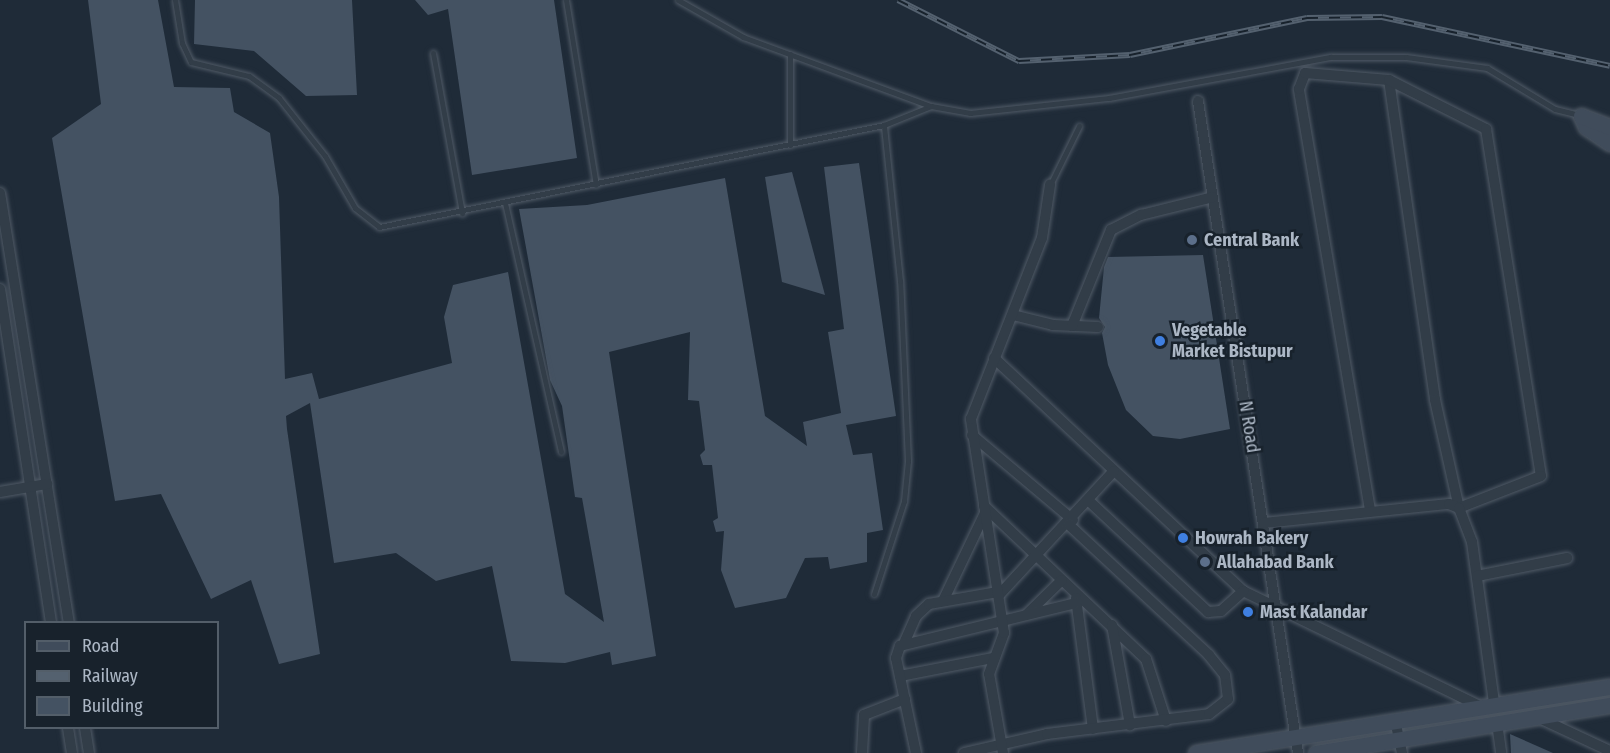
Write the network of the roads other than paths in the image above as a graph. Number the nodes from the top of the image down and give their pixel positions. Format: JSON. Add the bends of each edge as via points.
{"nodes":[{"id":1,"x":175,"y":0,"type":"edge"},
{"id":2,"x":566,"y":0,"type":"edge"},
{"id":3,"x":678,"y":0,"type":"edge"},
{"id":4,"x":433,"y":53,"type":"dead end"},
{"id":5,"x":790,"y":54,"type":"junction"},
{"id":6,"x":1389,"y":80,"type":"junction"},
{"id":7,"x":1198,"y":101,"type":"dead end"},
{"id":8,"x":931,"y":106,"type":"junction"},
{"id":9,"x":1581,"y":116,"type":"junction"},
{"id":10,"x":884,"y":125,"type":"junction"},
{"id":11,"x":1079,"y":126,"type":"dead end"},
{"id":12,"x":1610,"y":127,"type":"edge"},
{"id":13,"x":1610,"y":143,"type":"edge"},
{"id":14,"x":790,"y":145,"type":"junction"},
{"id":15,"x":596,"y":184,"type":"junction"},
{"id":16,"x":1050,"y":185,"type":"joint"},
{"id":17,"x":0,"y":193,"type":"edge"},
{"id":18,"x":1213,"y":197,"type":"junction"},
{"id":19,"x":505,"y":203,"type":"junction"},
{"id":20,"x":462,"y":213,"type":"junction"},
{"id":21,"x":0,"y":290,"type":"edge"},
{"id":22,"x":17,"y":292,"type":"junction"},
{"id":23,"x":0,"y":295,"type":"edge"},
{"id":24,"x":1013,"y":315,"type":"junction"},
{"id":25,"x":1072,"y":326,"type":"junction"},
{"id":26,"x":1098,"y":327,"type":"dead end"},
{"id":27,"x":994,"y":358,"type":"junction"},
{"id":28,"x":972,"y":434,"type":"junction"},
{"id":29,"x":561,"y":452,"type":"dead end"},
{"id":30,"x":1114,"y":471,"type":"junction"},
{"id":31,"x":47,"y":484,"type":"junction"},
{"id":32,"x":29,"y":487,"type":"junction"},
{"id":33,"x":0,"y":492,"type":"edge"},
{"id":34,"x":1089,"y":501,"type":"junction"},
{"id":35,"x":1459,"y":508,"type":"junction"},
{"id":36,"x":985,"y":509,"type":"junction"},
{"id":37,"x":1370,"y":510,"type":"junction"},
{"id":38,"x":1070,"y":522,"type":"junction"},
{"id":39,"x":1264,"y":523,"type":"junction"},
{"id":40,"x":1038,"y":557,"type":"junction"},
{"id":41,"x":1566,"y":558,"type":"dead end"},
{"id":42,"x":1477,"y":576,"type":"junction"},
{"id":43,"x":1062,"y":579,"type":"junction"},
{"id":44,"x":1244,"y":591,"type":"junction"},
{"id":45,"x":998,"y":593,"type":"junction"},
{"id":46,"x":874,"y":594,"type":"dead end"},
{"id":47,"x":1076,"y":597,"type":"junction"},
{"id":48,"x":942,"y":601,"type":"junction"},
{"id":49,"x":1278,"y":606,"type":"junction"},
{"id":50,"x":1026,"y":615,"type":"junction"},
{"id":51,"x":51,"y":621,"type":"edge"},
{"id":52,"x":69,"y":621,"type":"edge"},
{"id":53,"x":1003,"y":622,"type":"junction"},
{"id":54,"x":1112,"y":625,"type":"junction"},
{"id":55,"x":905,"y":641,"type":"junction"},
{"id":56,"x":993,"y":658,"type":"junction"},
{"id":57,"x":900,"y":676,"type":"junction"},
{"id":58,"x":1610,"y":687,"type":"edge"},
{"id":59,"x":904,"y":699,"type":"junction"},
{"id":60,"x":1487,"y":704,"type":"junction"},
{"id":61,"x":1610,"y":705,"type":"edge"},
{"id":62,"x":1537,"y":716,"type":"junction"},
{"id":63,"x":1395,"y":720,"type":"junction"},
{"id":64,"x":1166,"y":721,"type":"junction"},
{"id":65,"x":1497,"y":723,"type":"junction"},
{"id":66,"x":1130,"y":725,"type":"junction"},
{"id":67,"x":68,"y":729,"type":"edge"},
{"id":68,"x":85,"y":729,"type":"edge"},
{"id":69,"x":1093,"y":729,"type":"junction"},
{"id":70,"x":1295,"y":736,"type":"junction"},
{"id":71,"x":1401,"y":746,"type":"edge"},
{"id":72,"x":1598,"y":749,"type":"edge"},
{"id":73,"x":1002,"y":750,"type":"edge"},
{"id":74,"x":1610,"y":751,"type":"edge"},
{"id":75,"x":72,"y":753,"type":"edge"},
{"id":76,"x":89,"y":753,"type":"edge"},
{"id":77,"x":862,"y":753,"type":"edge"},
{"id":78,"x":916,"y":753,"type":"edge"},
{"id":79,"x":964,"y":753,"type":"edge"},
{"id":80,"x":1196,"y":753,"type":"edge"},
{"id":81,"x":1298,"y":753,"type":"edge"},
{"id":82,"x":1316,"y":753,"type":"edge"},
{"id":83,"x":1501,"y":753,"type":"edge"}],
"edges":[{"from":1,"to":20,"type":"lane","via":[[182,43],[192,62],[249,76],[279,98],[365,221],[394,227]]},
{"from":2,"to":15,"type":"lane"},
{"from":3,"to":5,"type":"lane","via":[[704,19]]},
{"from":4,"to":20,"type":"lane"},
{"from":5,"to":8,"type":"lane"},
{"from":5,"to":14,"type":"lane"},
{"from":6,"to":35,"type":"street","via":[[1435,400]]},
{"from":6,"to":35,"type":"street","via":[[1486,129],[1541,464],[1536,482]]},
{"from":6,"to":37,"type":"street","via":[[1305,73],[1299,89]]},
{"from":7,"to":18,"type":"street","name":"N Road"},
{"from":8,"to":9,"type":"lane","via":[[1004,111],[1195,84],[1290,61],[1406,57],[1487,68],[1555,109]]},
{"from":8,"to":10,"type":"lane"},
{"from":9,"to":12,"type":"street"},
{"from":9,"to":13,"type":"street","via":[[1586,127]]},
{"from":10,"to":14,"type":"lane"},
{"from":10,"to":46,"type":"lane","via":[[900,282],[908,461],[904,501]]},
{"from":11,"to":16,"type":"lane"},
{"from":14,"to":15,"type":"lane"},
{"from":15,"to":19,"type":"lane"},
{"from":16,"to":24,"type":"street","via":[[1042,238]]},
{"from":17,"to":22,"type":"street"},
{"from":18,"to":25,"type":"street","via":[[1142,215],[1111,230]]},
{"from":18,"to":39,"type":"street","name":"N Road"},
{"from":19,"to":20,"type":"lane"},
{"from":19,"to":29,"type":"lane"},
{"from":21,"to":23,"type":"street"},
{"from":22,"to":23,"type":"street"},
{"from":22,"to":31,"type":"street"},
{"from":23,"to":32,"type":"street"},
{"from":24,"to":25,"type":"street"},
{"from":24,"to":27,"type":"street"},
{"from":25,"to":26,"type":"street"},
{"from":27,"to":28,"type":"street","via":[[974,406]]},
{"from":27,"to":30,"type":"street"},
{"from":28,"to":36,"type":"street"},
{"from":28,"to":38,"type":"street"},
{"from":30,"to":34,"type":"street"},
{"from":30,"to":44,"type":"street"},
{"from":31,"to":32,"type":"street"},
{"from":31,"to":52,"type":"street"},
{"from":32,"to":33,"type":"street"},
{"from":32,"to":51,"type":"street"},
{"from":34,"to":38,"type":"street"},
{"from":34,"to":44,"type":"street","via":[[1208,612],[1221,611]]},
{"from":35,"to":37,"type":"street","via":[[1449,504]]},
{"from":35,"to":42,"type":"street","via":[[1467,521]]},
{"from":36,"to":40,"type":"street"},
{"from":36,"to":45,"type":"street"},
{"from":36,"to":48,"type":"street"},
{"from":37,"to":39,"type":"street"},
{"from":38,"to":40,"type":"street"},
{"from":38,"to":64,"type":"street","via":[[1225,675],[1228,699],[1221,709]]},
{"from":39,"to":49,"type":"street","name":"N Road"},
{"from":40,"to":43,"type":"street"},
{"from":40,"to":45,"type":"street"},
{"from":41,"to":42,"type":"street"},
{"from":42,"to":60,"type":"street"},
{"from":43,"to":47,"type":"street"},
{"from":43,"to":50,"type":"street"},
{"from":44,"to":49,"type":"street"},
{"from":45,"to":48,"type":"street"},
{"from":45,"to":53,"type":"street"},
{"from":47,"to":50,"type":"street"},
{"from":47,"to":54,"type":"street"},
{"from":47,"to":69,"type":"street"},
{"from":48,"to":55,"type":"street","via":[[922,608]]},
{"from":49,"to":60,"type":"street"},
{"from":49,"to":70,"type":"street","name":"N Road"},
{"from":50,"to":53,"type":"street"},
{"from":53,"to":55,"type":"street"},
{"from":53,"to":56,"type":"street","via":[[1004,633]]},
{"from":54,"to":64,"type":"street","via":[[1146,659]]},
{"from":54,"to":66,"type":"street"},
{"from":55,"to":57,"type":"street","via":[[897,651]]},
{"from":56,"to":57,"type":"street"},
{"from":56,"to":73,"type":"street","via":[[989,674]]},
{"from":57,"to":59,"type":"street"},
{"from":58,"to":60,"type":"street"},
{"from":59,"to":77,"type":"street","via":[[864,715]]},
{"from":59,"to":78,"type":"street"},
{"from":60,"to":63,"type":"street"},
{"from":61,"to":62,"type":"street"},
{"from":62,"to":65,"type":"street"},
{"from":62,"to":72,"type":"street"},
{"from":63,"to":70,"type":"street"},
{"from":63,"to":71,"type":"street"},
{"from":64,"to":66,"type":"street"},
{"from":65,"to":71,"type":"street"},
{"from":65,"to":83,"type":"street"},
{"from":66,"to":69,"type":"street"},
{"from":67,"to":75,"type":"street"},
{"from":68,"to":76,"type":"street"},
{"from":69,"to":73,"type":"street"},
{"from":70,"to":80,"type":"street"},
{"from":70,"to":81,"type":"street","name":"N Road"},
{"from":71,"to":82,"type":"street"},
{"from":72,"to":74,"type":"street"},
{"from":73,"to":79,"type":"street"}]}
